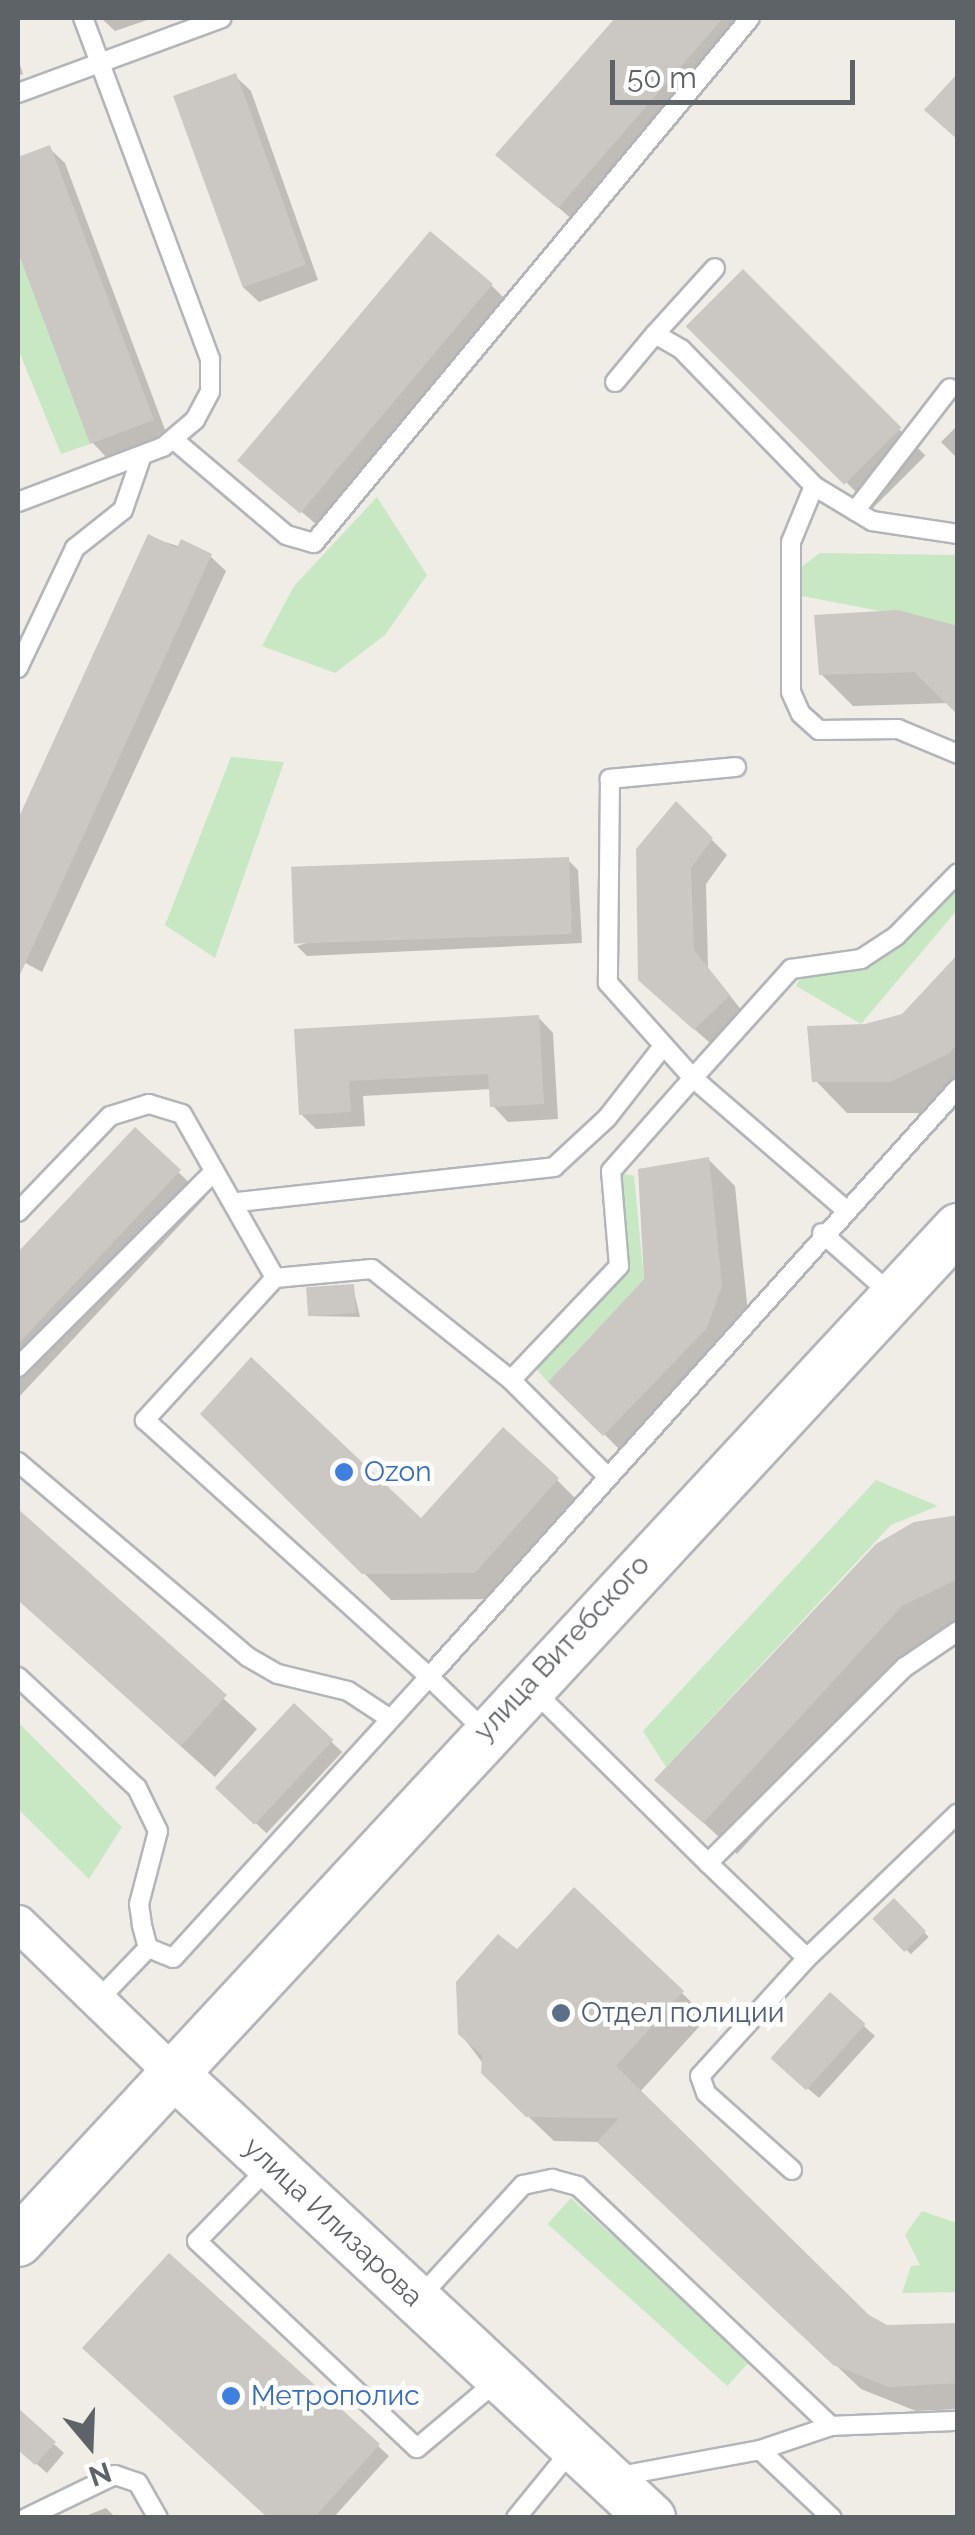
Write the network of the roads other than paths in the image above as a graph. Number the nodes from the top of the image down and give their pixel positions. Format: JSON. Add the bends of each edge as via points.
{"nodes":[{"id":1,"x":84,"y":18,"type":"edge"},
{"id":2,"x":222,"y":18,"type":"edge"},
{"id":3,"x":750,"y":18,"type":"edge"},
{"id":4,"x":102,"y":61,"type":"junction"},
{"id":5,"x":18,"y":92,"type":"edge"},
{"id":6,"x":715,"y":268,"type":"dead end"},
{"id":7,"x":655,"y":334,"type":"junction"},
{"id":8,"x":615,"y":382,"type":"dead end"},
{"id":9,"x":950,"y":388,"type":"dead end"},
{"id":10,"x":173,"y":440,"type":"junction"},
{"id":11,"x":141,"y":458,"type":"junction"},
{"id":12,"x":814,"y":486,"type":"junction"},
{"id":13,"x":18,"y":502,"type":"edge"},
{"id":14,"x":856,"y":511,"type":"junction"},
{"id":15,"x":958,"y":534,"type":"edge"},
{"id":16,"x":18,"y":668,"type":"edge"},
{"id":17,"x":958,"y":754,"type":"edge"},
{"id":18,"x":736,"y":767,"type":"dead end"},
{"id":19,"x":958,"y":873,"type":"edge"},
{"id":20,"x":661,"y":1049,"type":"junction"},
{"id":21,"x":693,"y":1078,"type":"junction"},
{"id":22,"x":958,"y":1088,"type":"edge"},
{"id":23,"x":213,"y":1173,"type":"junction"},
{"id":24,"x":238,"y":1202,"type":"junction"},
{"id":25,"x":845,"y":1209,"type":"junction"},
{"id":26,"x":18,"y":1212,"type":"edge"},
{"id":27,"x":822,"y":1233,"type":"junction"},
{"id":28,"x":946,"y":1248,"type":"edge"},
{"id":29,"x":275,"y":1278,"type":"junction"},
{"id":30,"x":892,"y":1295,"type":"junction"},
{"id":31,"x":18,"y":1367,"type":"edge"},
{"id":32,"x":511,"y":1380,"type":"junction"},
{"id":33,"x":18,"y":1462,"type":"edge"},
{"id":34,"x":607,"y":1476,"type":"junction"},
{"id":35,"x":958,"y":1632,"type":"edge"},
{"id":36,"x":18,"y":1676,"type":"edge"},
{"id":37,"x":429,"y":1677,"type":"junction"},
{"id":38,"x":527,"y":1685,"type":"junction"},
{"id":39,"x":388,"y":1718,"type":"junction"},
{"id":40,"x":485,"y":1731,"type":"junction"},
{"id":41,"x":958,"y":1813,"type":"edge"},
{"id":42,"x":708,"y":1863,"type":"junction"},
{"id":43,"x":18,"y":1923,"type":"edge"},
{"id":44,"x":148,"y":1948,"type":"junction"},
{"id":45,"x":807,"y":1958,"type":"junction"},
{"id":46,"x":97,"y":2001,"type":"junction"},
{"id":47,"x":174,"y":2074,"type":"junction"},
{"id":48,"x":271,"y":2164,"type":"junction"},
{"id":49,"x":792,"y":2170,"type":"dead end"},
{"id":50,"x":18,"y":2242,"type":"edge"},
{"id":51,"x":418,"y":2300,"type":"junction"},
{"id":52,"x":501,"y":2378,"type":"junction"},
{"id":53,"x":958,"y":2421,"type":"edge"},
{"id":54,"x":831,"y":2426,"type":"junction"},
{"id":55,"x":760,"y":2450,"type":"junction"},
{"id":56,"x":592,"y":2462,"type":"junction"},
{"id":57,"x":26,"y":2518,"type":"edge"},
{"id":58,"x":158,"y":2518,"type":"edge"},
{"id":59,"x":516,"y":2518,"type":"edge"},
{"id":60,"x":651,"y":2518,"type":"edge"},
{"id":61,"x":832,"y":2518,"type":"edge"}],
"edges":[{"from":1,"to":4,"type":"lane"},
{"from":2,"to":4,"type":"lane"},
{"from":3,"to":10,"type":"lane","via":[[314,544],[286,536]]},
{"from":4,"to":5,"type":"lane"},
{"from":4,"to":10,"type":"lane","via":[[210,360],[210,392],[196,420]]},
{"from":6,"to":7,"type":"lane"},
{"from":7,"to":8,"type":"lane"},
{"from":7,"to":12,"type":"lane","via":[[681,349]]},
{"from":9,"to":14,"type":"lane"},
{"from":10,"to":11,"type":"lane"},
{"from":11,"to":13,"type":"lane"},
{"from":11,"to":16,"type":"lane","via":[[124,510],[75,548]]},
{"from":12,"to":14,"type":"lane"},
{"from":12,"to":17,"type":"lane","via":[[791,542],[791,692],[800,714],[818,730],[898,729]]},
{"from":14,"to":15,"type":"lane","via":[[909,531]]},
{"from":18,"to":20,"type":"lane","via":[[610,779],[608,983]]},
{"from":19,"to":21,"type":"lane","via":[[896,936],[861,959],[791,969]]},
{"from":20,"to":21,"type":"lane"},
{"from":20,"to":24,"type":"lane","via":[[607,1118],[554,1168]]},
{"from":21,"to":25,"type":"lane"},
{"from":21,"to":32,"type":"lane","via":[[611,1172],[619,1266]]},
{"from":22,"to":25,"type":"lane"},
{"from":23,"to":24,"type":"lane"},
{"from":23,"to":26,"type":"lane","via":[[182,1114],[149,1104],[110,1116]]},
{"from":23,"to":31,"type":"lane"},
{"from":24,"to":29,"type":"lane"},
{"from":25,"to":27,"type":"lane"},
{"from":27,"to":30,"type":"lane"},
{"from":27,"to":34,"type":"lane"},
{"from":28,"to":30,"type":"street","name":"улица Витебского"},
{"from":29,"to":32,"type":"lane","via":[[372,1269],[400,1284]]},
{"from":29,"to":37,"type":"lane","via":[[145,1420]]},
{"from":30,"to":38,"type":"street","name":"улица Витебского"},
{"from":32,"to":34,"type":"lane"},
{"from":33,"to":39,"type":"lane","via":[[248,1657],[278,1674],[348,1692]]},
{"from":34,"to":37,"type":"lane"},
{"from":35,"to":42,"type":"lane","via":[[905,1667]]},
{"from":36,"to":44,"type":"lane","via":[[137,1788],[158,1831],[139,1904]]},
{"from":37,"to":39,"type":"lane"},
{"from":37,"to":40,"type":"lane"},
{"from":38,"to":40,"type":"street","name":"улица Витебского"},
{"from":38,"to":42,"type":"lane"},
{"from":39,"to":44,"type":"lane","via":[[173,1958]]},
{"from":40,"to":47,"type":"street","name":"улица Витебского"},
{"from":41,"to":45,"type":"lane"},
{"from":42,"to":45,"type":"lane"},
{"from":43,"to":46,"type":"street","name":"улица Илизарова"},
{"from":44,"to":46,"type":"lane"},
{"from":45,"to":49,"type":"lane","via":[[700,2076],[706,2093]]},
{"from":46,"to":47,"type":"street","name":"улица Илизарова"},
{"from":47,"to":48,"type":"street","name":"улица Илизарова"},
{"from":47,"to":50,"type":"street","name":"улица Витебского"},
{"from":48,"to":51,"type":"street","name":"улица Илизарова"},
{"from":48,"to":52,"type":"lane","via":[[196,2241],[417,2448]]},
{"from":51,"to":52,"type":"street","name":"улица Илизарова"},
{"from":51,"to":54,"type":"lane","via":[[523,2185],[552,2179],[578,2186]]},
{"from":52,"to":56,"type":"street","name":"улица Илизарова"},
{"from":53,"to":54,"type":"lane"},
{"from":54,"to":55,"type":"lane"},
{"from":55,"to":56,"type":"lane"},
{"from":55,"to":61,"type":"lane"},
{"from":56,"to":59,"type":"lane"},
{"from":56,"to":60,"type":"street","name":"улица Илизарова"},
{"from":57,"to":58,"type":"lane","via":[[115,2475],[138,2483]]}]}
